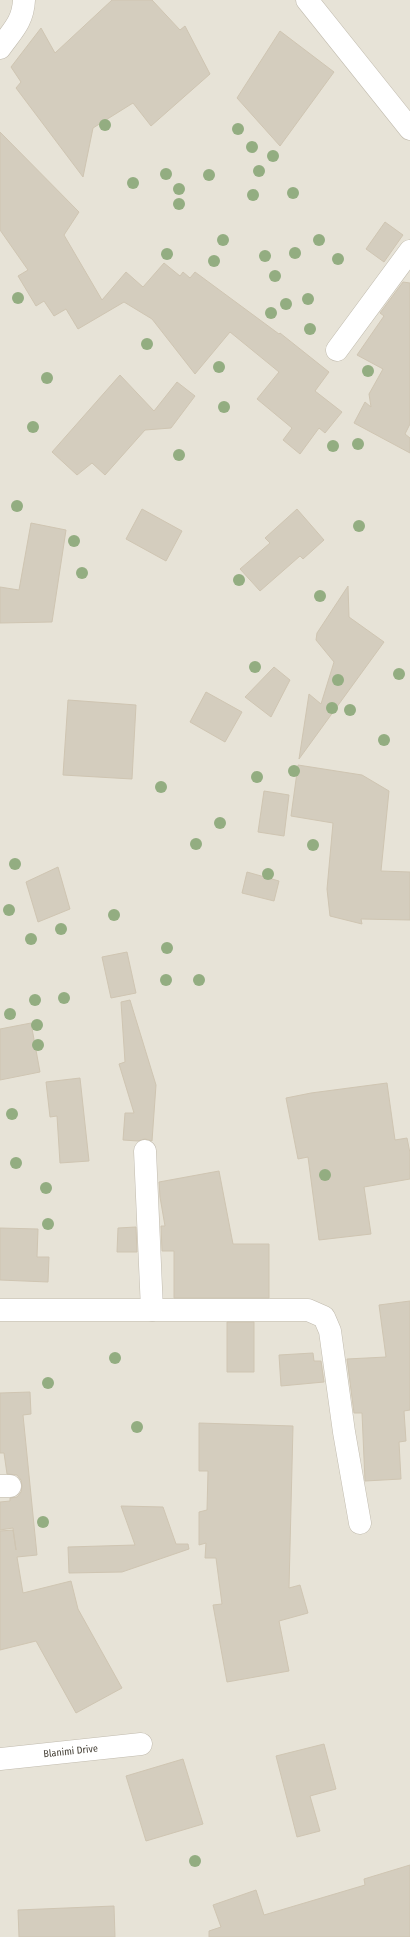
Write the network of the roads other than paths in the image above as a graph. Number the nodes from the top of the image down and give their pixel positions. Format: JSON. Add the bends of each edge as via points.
{"nodes":[{"id":1,"x":24,"y":0,"type":"edge"},
{"id":2,"x":307,"y":0,"type":"edge"},
{"id":3,"x":0,"y":48,"type":"edge"},
{"id":4,"x":410,"y":129,"type":"edge"},
{"id":5,"x":410,"y":251,"type":"edge"},
{"id":6,"x":337,"y":350,"type":"dead end"},
{"id":7,"x":145,"y":1152,"type":"dead end"},
{"id":8,"x":0,"y":1310,"type":"edge"},
{"id":9,"x":152,"y":1310,"type":"junction"},
{"id":10,"x":360,"y":1523,"type":"dead end"},
{"id":11,"x":141,"y":1744,"type":"dead end"},
{"id":12,"x":0,"y":1760,"type":"edge"}],
"edges":[{"from":1,"to":3,"type":"street","via":[[23,13],[18,23]]},
{"from":2,"to":4,"type":"street"},
{"from":5,"to":6,"type":"street"},
{"from":7,"to":9,"type":"street"},
{"from":8,"to":9,"type":"street"},
{"from":9,"to":10,"type":"street","via":[[308,1310],[324,1318],[330,1331]]},
{"from":11,"to":12,"type":"street","name":"Blanimi Drive"}]}
